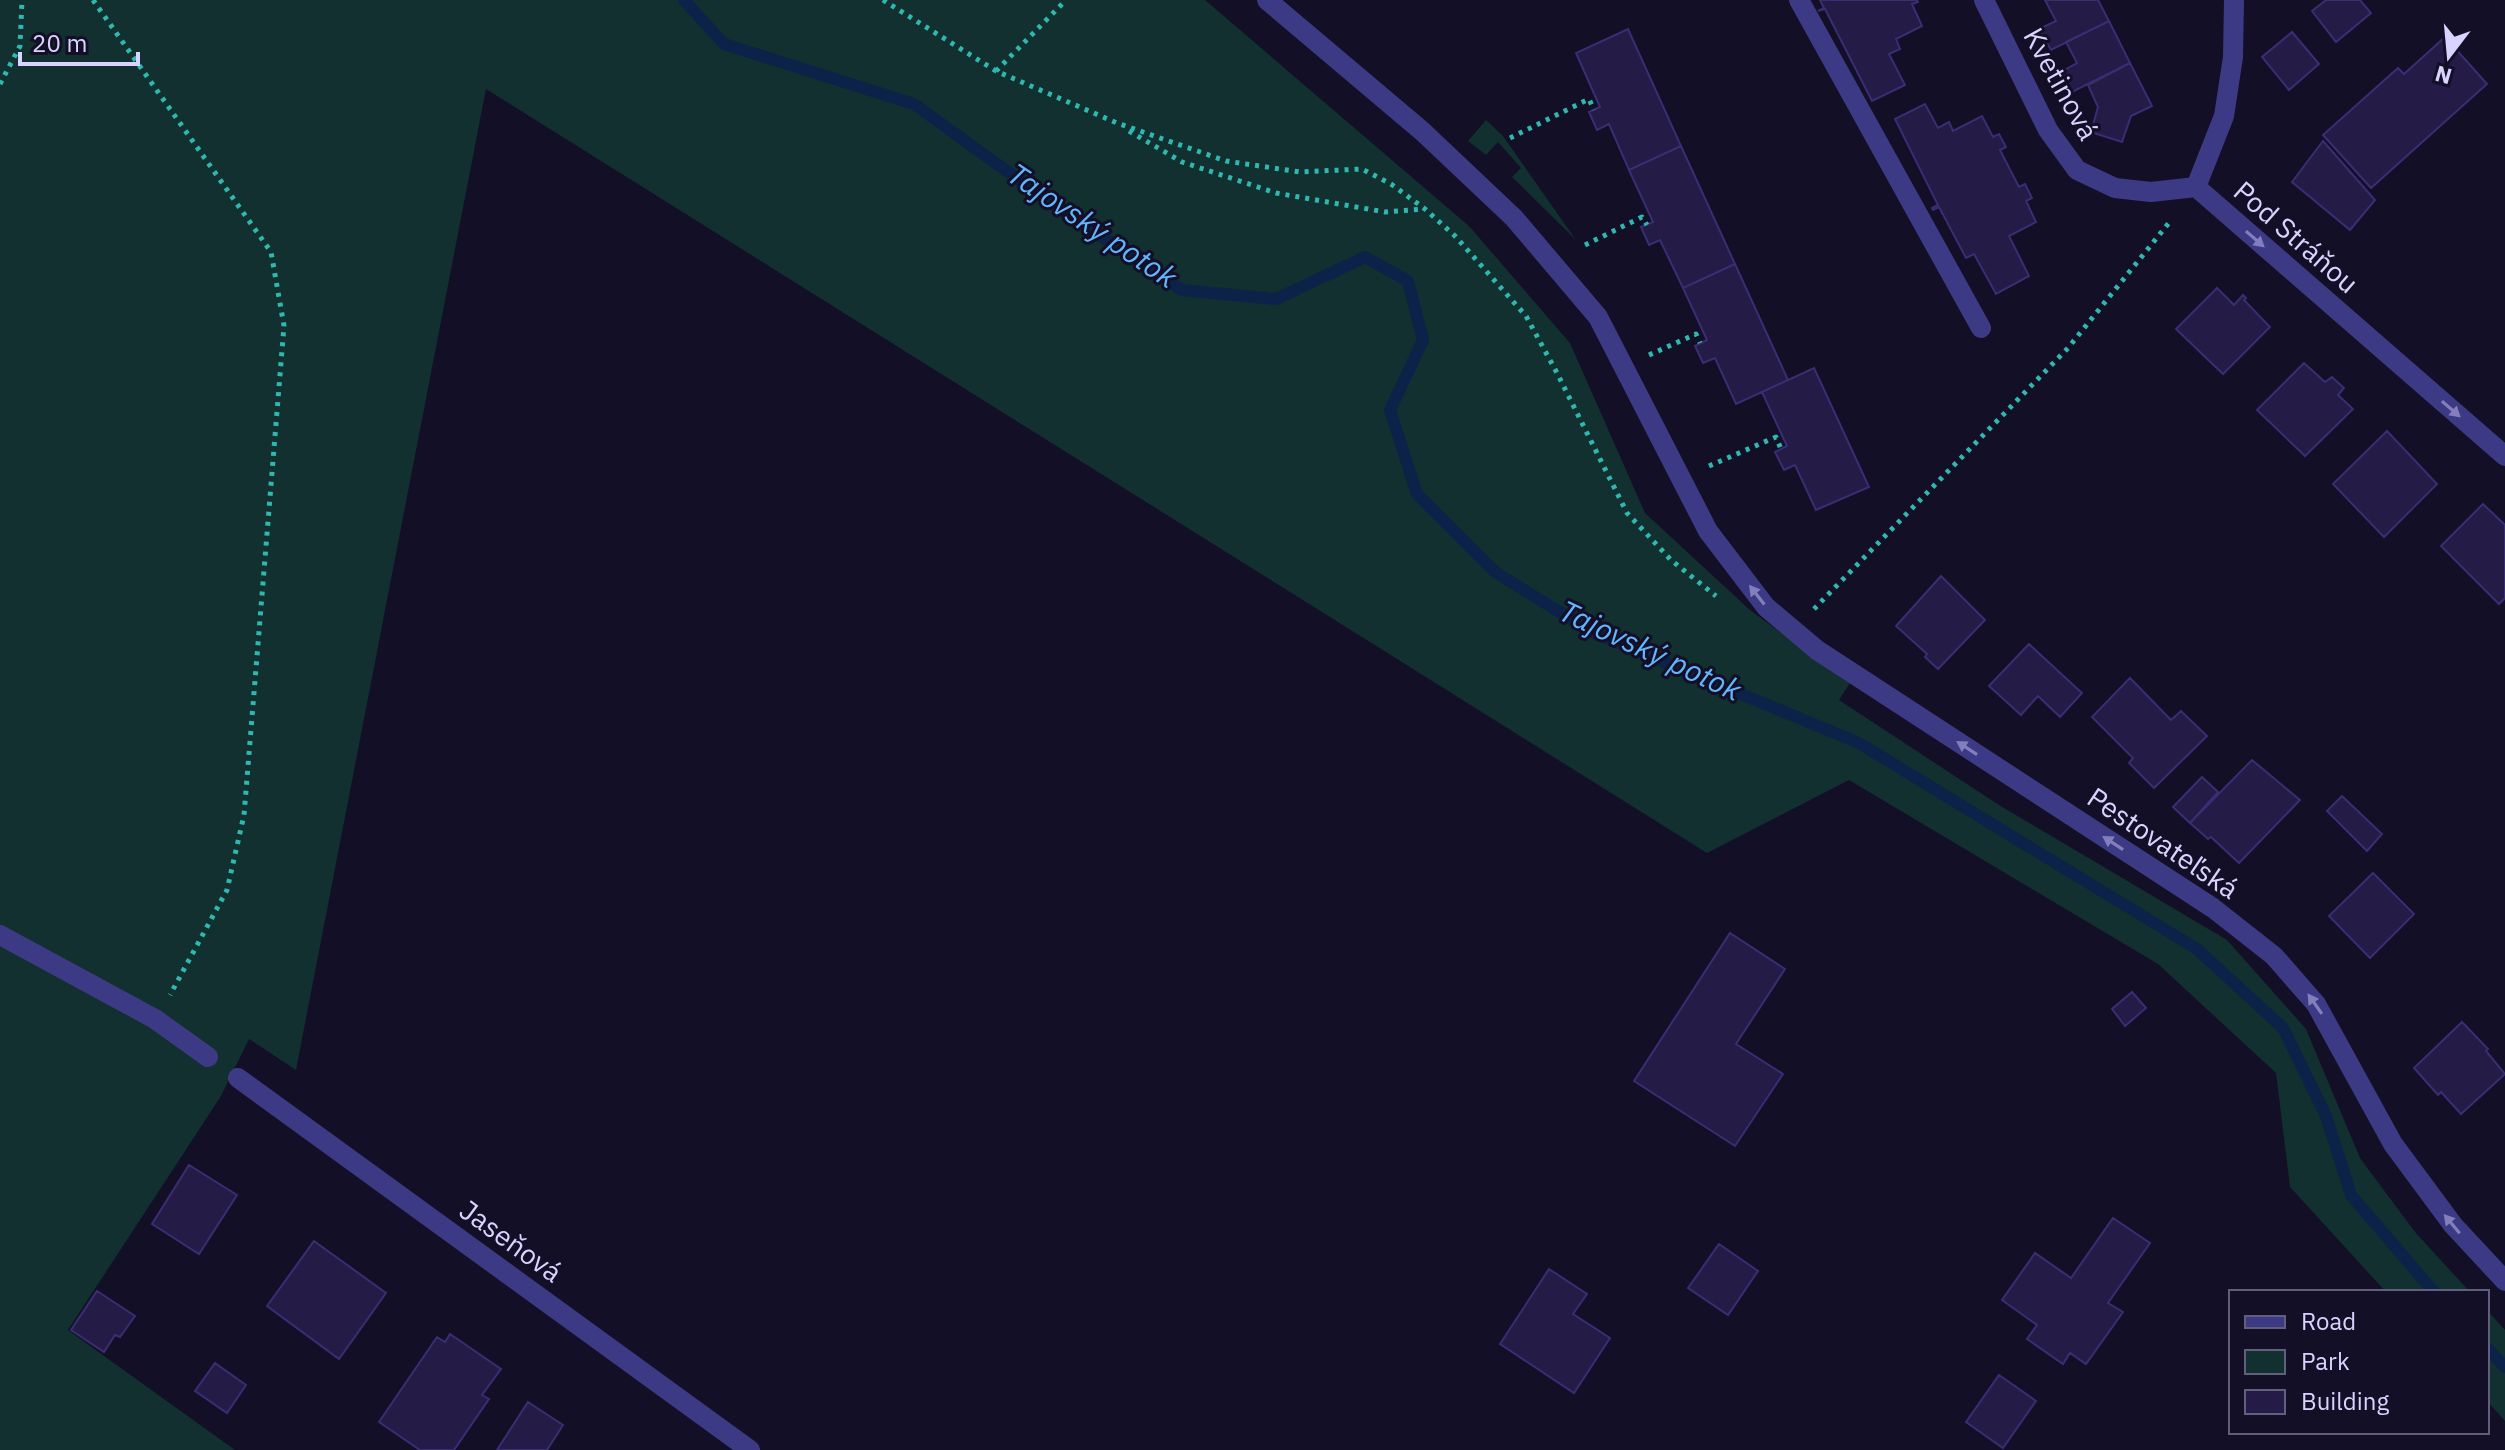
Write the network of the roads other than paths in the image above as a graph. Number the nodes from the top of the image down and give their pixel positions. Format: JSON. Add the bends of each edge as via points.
{"nodes":[{"id":1,"x":1267,"y":0,"type":"edge"},
{"id":2,"x":1799,"y":0,"type":"edge"},
{"id":3,"x":1984,"y":0,"type":"edge"},
{"id":4,"x":2234,"y":0,"type":"edge"},
{"id":5,"x":2196,"y":187,"type":"junction"},
{"id":6,"x":1981,"y":328,"type":"dead end"},
{"id":7,"x":2505,"y":456,"type":"edge"},
{"id":8,"x":0,"y":935,"type":"edge"},
{"id":9,"x":208,"y":1057,"type":"dead end"},
{"id":10,"x":238,"y":1078,"type":"dead end"},
{"id":11,"x":2505,"y":1281,"type":"edge"},
{"id":12,"x":750,"y":1450,"type":"edge"}],
"edges":[{"from":11,"to":1,"type":"street","name":"Pestovateľská","one_way":true,"via":[[2453,1225],[2393,1144],[2316,1004],[2274,956],[2213,908],[1817,650],[1766,607],[1708,531],[1598,317],[1514,218],[1422,131]]},
{"from":2,"to":6,"type":"street"},
{"from":3,"to":5,"type":"street","name":"Kvetinová","via":[[2048,130],[2077,170],[2115,188],[2151,192]]},
{"from":4,"to":5,"type":"street","name":"Pod Stráňou","via":[[2224,116]]},
{"from":5,"to":7,"type":"street","name":"Pod Stráňou","one_way":true},
{"from":8,"to":9,"type":"street","via":[[155,1019]]},
{"from":10,"to":12,"type":"street","name":"Jaseňová"}]}
